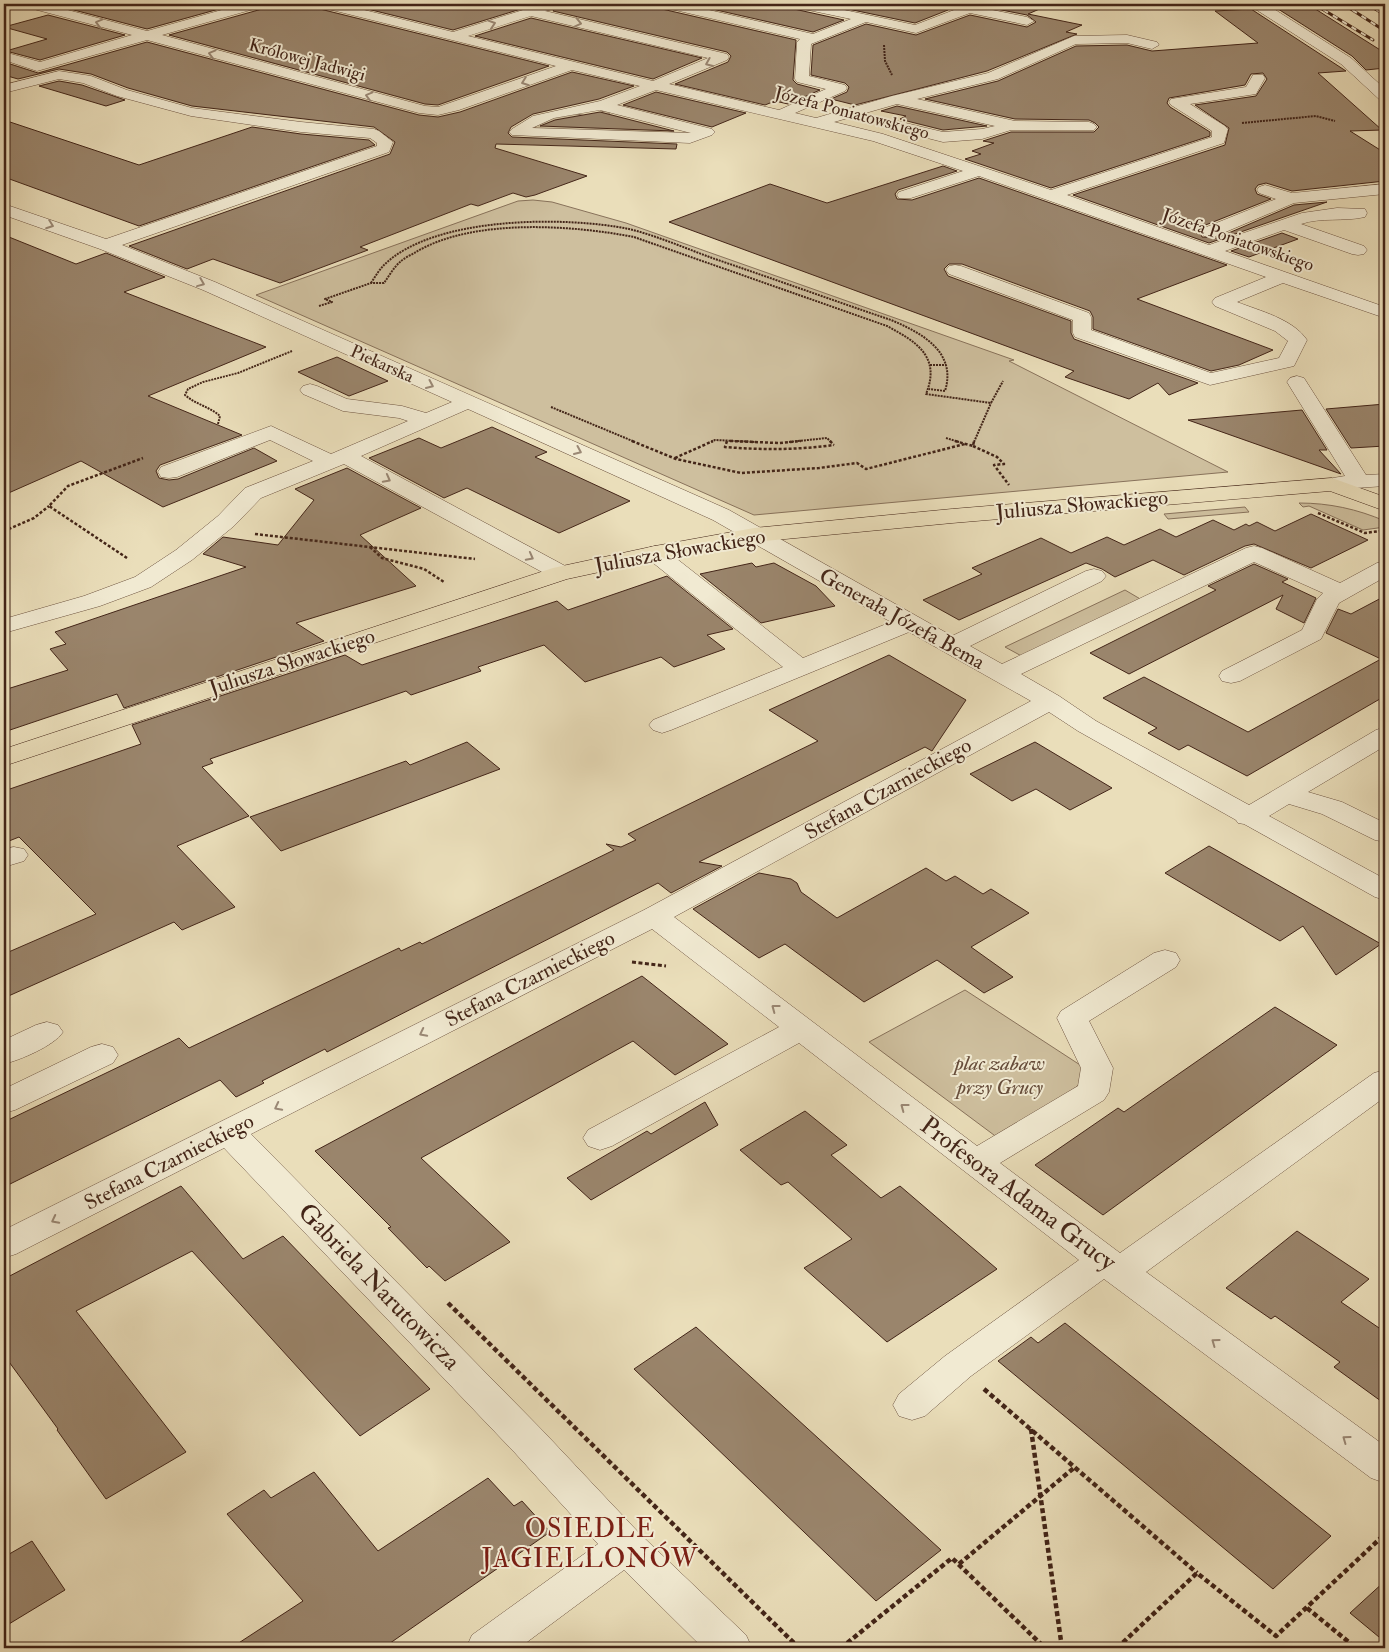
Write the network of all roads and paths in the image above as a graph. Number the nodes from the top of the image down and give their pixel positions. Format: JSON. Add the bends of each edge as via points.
{"nodes":[{"id":1,"x":31,"y":4,"type":"edge"},
{"id":2,"x":256,"y":4,"type":"edge"},
{"id":3,"x":333,"y":4,"type":"edge"},
{"id":4,"x":557,"y":4,"type":"edge"},
{"id":5,"x":667,"y":4,"type":"edge"},
{"id":6,"x":799,"y":4,"type":"edge"},
{"id":7,"x":941,"y":4,"type":"edge"},
{"id":8,"x":1257,"y":4,"type":"edge"},
{"id":9,"x":736,"y":6,"type":"dead end"},
{"id":10,"x":968,"y":9,"type":"junction"},
{"id":11,"x":531,"y":12,"type":"junction"},
{"id":12,"x":712,"y":14,"type":"junction"},
{"id":13,"x":865,"y":18,"type":"junction"},
{"id":14,"x":1027,"y":21,"type":"dead end"},
{"id":15,"x":916,"y":29,"type":"junction"},
{"id":16,"x":146,"y":36,"type":"junction"},
{"id":17,"x":454,"y":36,"type":"junction"},
{"id":18,"x":637,"y":37,"type":"junction"},
{"id":19,"x":895,"y":37,"type":"joint"},
{"id":20,"x":814,"y":38,"type":"junction"},
{"id":21,"x":601,"y":41,"type":"dead end"},
{"id":22,"x":1152,"y":45,"type":"dead end"},
{"id":23,"x":4,"y":56,"type":"edge"},
{"id":24,"x":40,"y":66,"type":"junction"},
{"id":25,"x":570,"y":66,"type":"junction"},
{"id":26,"x":4,"y":77,"type":"edge"},
{"id":27,"x":1258,"y":78,"type":"dead end"},
{"id":28,"x":655,"y":85,"type":"junction"},
{"id":29,"x":840,"y":88,"type":"junction"},
{"id":30,"x":4,"y":89,"type":"edge"},
{"id":31,"x":1385,"y":97,"type":"edge"},
{"id":32,"x":95,"y":98,"type":"dead end"},
{"id":33,"x":897,"y":100,"type":"junction"},
{"id":34,"x":599,"y":105,"type":"junction"},
{"id":35,"x":184,"y":110,"type":"junction"},
{"id":36,"x":781,"y":114,"type":"junction"},
{"id":37,"x":845,"y":114,"type":"junction"},
{"id":38,"x":1335,"y":121,"type":"dead end"},
{"id":39,"x":817,"y":123,"type":"junction"},
{"id":40,"x":1015,"y":126,"type":"junction"},
{"id":41,"x":1214,"y":126,"type":"junction"},
{"id":42,"x":1089,"y":127,"type":"dead end"},
{"id":43,"x":979,"y":171,"type":"junction"},
{"id":44,"x":1385,"y":189,"type":"edge"},
{"id":45,"x":1265,"y":190,"type":"dead end"},
{"id":46,"x":905,"y":195,"type":"dead end"},
{"id":47,"x":1051,"y":195,"type":"junction"},
{"id":48,"x":1291,"y":198,"type":"junction"},
{"id":49,"x":4,"y":209,"type":"edge"},
{"id":50,"x":1359,"y":213,"type":"dead end"},
{"id":51,"x":550,"y":222,"type":"junction"},
{"id":52,"x":499,"y":224,"type":"junction"},
{"id":53,"x":1284,"y":224,"type":"junction"},
{"id":54,"x":602,"y":225,"type":"junction"},
{"id":55,"x":549,"y":226,"type":"junction"},
{"id":56,"x":502,"y":229,"type":"junction"},
{"id":57,"x":598,"y":229,"type":"junction"},
{"id":58,"x":451,"y":233,"type":"junction"},
{"id":59,"x":650,"y":235,"type":"junction"},
{"id":60,"x":458,"y":237,"type":"junction"},
{"id":61,"x":641,"y":239,"type":"junction"},
{"id":62,"x":1186,"y":243,"type":"junction"},
{"id":63,"x":106,"y":245,"type":"junction"},
{"id":64,"x":413,"y":246,"type":"junction"},
{"id":65,"x":686,"y":248,"type":"junction"},
{"id":66,"x":423,"y":249,"type":"junction"},
{"id":67,"x":1358,"y":250,"type":"dead end"},
{"id":68,"x":677,"y":251,"type":"junction"},
{"id":69,"x":1208,"y":251,"type":"junction"},
{"id":70,"x":725,"y":262,"type":"junction"},
{"id":71,"x":384,"y":264,"type":"junction"},
{"id":72,"x":396,"y":265,"type":"junction"},
{"id":73,"x":716,"y":265,"type":"junction"},
{"id":74,"x":955,"y":270,"type":"dead end"},
{"id":75,"x":765,"y":275,"type":"junction"},
{"id":76,"x":1282,"y":277,"type":"junction"},
{"id":77,"x":756,"y":279,"type":"junction"},
{"id":78,"x":371,"y":282,"type":"junction"},
{"id":79,"x":806,"y":290,"type":"junction"},
{"id":80,"x":796,"y":294,"type":"junction"},
{"id":81,"x":329,"y":298,"type":"dead end"},
{"id":82,"x":847,"y":304,"type":"junction"},
{"id":83,"x":838,"y":308,"type":"junction"},
{"id":84,"x":1382,"y":310,"type":"edge"},
{"id":85,"x":891,"y":320,"type":"junction"},
{"id":86,"x":881,"y":324,"type":"junction"},
{"id":87,"x":927,"y":340,"type":"junction"},
{"id":88,"x":915,"y":342,"type":"junction"},
{"id":89,"x":930,"y":365,"type":"junction"},
{"id":90,"x":946,"y":365,"type":"junction"},
{"id":91,"x":1002,"y":381,"type":"dead end"},
{"id":92,"x":1297,"y":382,"type":"dead end"},
{"id":93,"x":929,"y":389,"type":"junction"},
{"id":94,"x":310,"y":390,"type":"dead end"},
{"id":95,"x":468,"y":402,"type":"junction"},
{"id":96,"x":991,"y":403,"type":"junction"},
{"id":97,"x":550,"y":406,"type":"dead end"},
{"id":98,"x":426,"y":420,"type":"junction"},
{"id":99,"x":946,"y":438,"type":"dead end"},
{"id":100,"x":727,"y":441,"type":"junction"},
{"id":101,"x":777,"y":443,"type":"junction"},
{"id":102,"x":965,"y":444,"type":"junction"},
{"id":103,"x":973,"y":446,"type":"junction"},
{"id":104,"x":779,"y":450,"type":"junction"},
{"id":105,"x":338,"y":459,"type":"junction"},
{"id":106,"x":674,"y":459,"type":"junction"},
{"id":107,"x":169,"y":472,"type":"dead end"},
{"id":108,"x":1385,"y":480,"type":"edge"},
{"id":109,"x":1360,"y":482,"type":"junction"},
{"id":110,"x":1332,"y":484,"type":"junction"},
{"id":111,"x":1012,"y":489,"type":"dead end"},
{"id":112,"x":1385,"y":505,"type":"edge"},
{"id":113,"x":49,"y":506,"type":"dead end"},
{"id":114,"x":1314,"y":511,"type":"dead end"},
{"id":115,"x":216,"y":529,"type":"junction"},
{"id":116,"x":1385,"y":530,"type":"edge"},
{"id":117,"x":4,"y":531,"type":"edge"},
{"id":118,"x":754,"y":535,"type":"junction"},
{"id":119,"x":370,"y":547,"type":"junction"},
{"id":120,"x":655,"y":553,"type":"junction"},
{"id":121,"x":484,"y":560,"type":"dead end"},
{"id":122,"x":1385,"y":568,"type":"edge"},
{"id":123,"x":561,"y":573,"type":"junction"},
{"id":124,"x":1094,"y":576,"type":"dead end"},
{"id":125,"x":450,"y":584,"type":"dead end"},
{"id":126,"x":1341,"y":592,"type":"junction"},
{"id":127,"x":911,"y":623,"type":"junction"},
{"id":128,"x":4,"y":626,"type":"edge"},
{"id":129,"x":951,"y":646,"type":"junction"},
{"id":130,"x":800,"y":668,"type":"junction"},
{"id":131,"x":1002,"y":674,"type":"junction"},
{"id":132,"x":1231,"y":676,"type":"dead end"},
{"id":133,"x":1050,"y":701,"type":"junction"},
{"id":134,"x":662,"y":725,"type":"dead end"},
{"id":135,"x":1385,"y":735,"type":"edge"},
{"id":136,"x":4,"y":758,"type":"edge"},
{"id":137,"x":1286,"y":794,"type":"junction"},
{"id":138,"x":1248,"y":817,"type":"junction"},
{"id":139,"x":1385,"y":834,"type":"edge"},
{"id":140,"x":1385,"y":892,"type":"edge"},
{"id":141,"x":654,"y":916,"type":"junction"},
{"id":142,"x":1165,"y":960,"type":"dead end"},
{"id":143,"x":628,"y":962,"type":"dead end"},
{"id":144,"x":675,"y":967,"type":"dead end"},
{"id":145,"x":801,"y":1028,"type":"junction"},
{"id":146,"x":47,"y":1032,"type":"dead end"},
{"id":147,"x":4,"y":1052,"type":"edge"},
{"id":148,"x":102,"y":1055,"type":"dead end"},
{"id":149,"x":1385,"y":1081,"type":"edge"},
{"id":150,"x":4,"y":1102,"type":"edge"},
{"id":151,"x":229,"y":1132,"type":"junction"},
{"id":152,"x":600,"y":1138,"type":"dead end"},
{"id":153,"x":976,"y":1162,"type":"junction"},
{"id":154,"x":4,"y":1246,"type":"edge"},
{"id":155,"x":1112,"y":1266,"type":"junction"},
{"id":156,"x":444,"y":1300,"type":"dead end"},
{"id":157,"x":958,"y":1366,"type":"junction"},
{"id":158,"x":912,"y":1405,"type":"dead end"},
{"id":159,"x":1031,"y":1429,"type":"junction"},
{"id":160,"x":1075,"y":1467,"type":"junction"},
{"id":161,"x":1385,"y":1468,"type":"edge"},
{"id":162,"x":1040,"y":1496,"type":"junction"},
{"id":163,"x":1385,"y":1534,"type":"edge"},
{"id":164,"x":626,"y":1546,"type":"junction"},
{"id":165,"x":959,"y":1564,"type":"junction"},
{"id":166,"x":1197,"y":1573,"type":"junction"},
{"id":167,"x":1307,"y":1608,"type":"junction"},
{"id":168,"x":487,"y":1648,"type":"edge"},
{"id":169,"x":731,"y":1648,"type":"edge"},
{"id":170,"x":799,"y":1648,"type":"edge"},
{"id":171,"x":841,"y":1648,"type":"edge"},
{"id":172,"x":1045,"y":1648,"type":"edge"},
{"id":173,"x":1062,"y":1648,"type":"edge"},
{"id":174,"x":1117,"y":1648,"type":"edge"},
{"id":175,"x":1356,"y":1648,"type":"edge"}],
"edges":[{"from":16,"to":1,"type":"street","name":"Królowej Jadwigi","one_way":true},
{"from":2,"to":16,"type":"street"},
{"from":3,"to":17,"type":"street","name":"Józefa Poniatowskiego"},
{"from":4,"to":11,"type":"street"},
{"from":5,"to":12,"type":"street"},
{"from":6,"to":13,"type":"street"},
{"from":7,"to":10,"type":"street"},
{"from":8,"to":31,"type":"street","via":[[1346,61]]},
{"from":9,"to":12,"type":"street"},
{"from":10,"to":14,"type":"street"},
{"from":10,"to":15,"type":"street"},
{"from":17,"to":11,"type":"street","one_way":true},
{"from":11,"to":18,"type":"street","one_way":true},
{"from":12,"to":20,"type":"street"},
{"from":13,"to":15,"type":"street"},
{"from":13,"to":20,"type":"street"},
{"from":15,"to":19,"type":"street"},
{"from":16,"to":24,"type":"street"},
{"from":25,"to":16,"type":"street","name":"Królowej Jadwigi","one_way":true,"via":[[438,111],[424,110]]},
{"from":17,"to":25,"type":"street","name":"Józefa Poniatowskiego"},
{"from":18,"to":21,"type":"street","via":[[615,44]]},
{"from":18,"to":28,"type":"street","one_way":true,"via":[[722,57]]},
{"from":19,"to":29,"type":"path","via":[[884,42],[884,54],[893,75],[856,90]]},
{"from":20,"to":29,"type":"street","via":[[804,42],[802,79]]},
{"from":22,"to":33,"type":"street","via":[[1127,39],[1074,40],[994,76]]},
{"from":23,"to":24,"type":"street"},
{"from":24,"to":26,"type":"street"},
{"from":25,"to":28,"type":"street","name":"Józefa Poniatowskiego"},
{"from":27,"to":41,"type":"street","via":[[1251,91],[1176,102]]},
{"from":28,"to":34,"type":"street"},
{"from":28,"to":36,"type":"street","name":"Józefa Poniatowskiego"},
{"from":29,"to":36,"type":"street"},
{"from":30,"to":35,"type":"street","via":[[59,75],[86,79]]},
{"from":32,"to":35,"type":"street","via":[[124,105]]},
{"from":33,"to":37,"type":"street"},
{"from":33,"to":40,"type":"street"},
{"from":34,"to":34,"type":"street","via":[[542,118],[517,132],[690,138],[707,132]]},
{"from":35,"to":63,"type":"street","via":[[374,134],[385,142],[384,149]]},
{"from":36,"to":39,"type":"street","name":"Józefa Poniatowskiego"},
{"from":37,"to":39,"type":"street"},
{"from":37,"to":40,"type":"street","via":[[942,137],[982,134]]},
{"from":38,"to":41,"type":"path","via":[[1316,116]]},
{"from":39,"to":43,"type":"street","name":"Józefa Poniatowskiego","via":[[878,137]]},
{"from":40,"to":42,"type":"street"},
{"from":41,"to":47,"type":"street","via":[[1220,129],[1220,140]]},
{"from":43,"to":46,"type":"street"},
{"from":43,"to":47,"type":"street","name":"Józefa Poniatowskiego"},
{"from":44,"to":48,"type":"street"},
{"from":45,"to":48,"type":"street"},
{"from":47,"to":62,"type":"street","name":"Józefa Poniatowskiego"},
{"from":48,"to":62,"type":"street"},
{"from":49,"to":63,"type":"street","name":"Piekarska","one_way":true},
{"from":50,"to":53,"type":"street","via":[[1302,218]]},
{"from":51,"to":52,"type":"path"},
{"from":51,"to":54,"type":"path"},
{"from":51,"to":55,"type":"path"},
{"from":52,"to":56,"type":"path"},
{"from":52,"to":58,"type":"path"},
{"from":53,"to":67,"type":"street"},
{"from":53,"to":69,"type":"street"},
{"from":54,"to":57,"type":"path"},
{"from":54,"to":59,"type":"path"},
{"from":55,"to":56,"type":"path"},
{"from":55,"to":57,"type":"path"},
{"from":56,"to":60,"type":"path"},
{"from":57,"to":61,"type":"path"},
{"from":58,"to":60,"type":"path"},
{"from":58,"to":64,"type":"path"},
{"from":59,"to":61,"type":"path"},
{"from":59,"to":65,"type":"path"},
{"from":60,"to":66,"type":"path"},
{"from":61,"to":68,"type":"path"},
{"from":62,"to":69,"type":"street","name":"Józefa Poniatowskiego"},
{"from":63,"to":95,"type":"street","name":"Piekarska","one_way":true,"via":[[209,286]]},
{"from":64,"to":66,"type":"path"},
{"from":64,"to":71,"type":"path"},
{"from":65,"to":68,"type":"path"},
{"from":65,"to":70,"type":"path"},
{"from":66,"to":72,"type":"path"},
{"from":68,"to":73,"type":"path"},
{"from":69,"to":76,"type":"street","name":"Józefa Poniatowskiego"},
{"from":70,"to":73,"type":"path"},
{"from":70,"to":75,"type":"path"},
{"from":71,"to":72,"type":"path"},
{"from":71,"to":78,"type":"path"},
{"from":72,"to":78,"type":"path","via":[[384,283]]},
{"from":73,"to":77,"type":"path"},
{"from":74,"to":76,"type":"street","via":[[1082,317],[1082,333],[1210,379],[1286,362],[1298,340],[1282,327],[1220,302]]},
{"from":75,"to":77,"type":"path"},
{"from":75,"to":79,"type":"path"},
{"from":76,"to":84,"type":"street","name":"Józefa Poniatowskiego"},
{"from":77,"to":80,"type":"path"},
{"from":78,"to":81,"type":"path"},
{"from":79,"to":80,"type":"path"},
{"from":79,"to":82,"type":"path"},
{"from":80,"to":83,"type":"path"},
{"from":82,"to":83,"type":"path"},
{"from":82,"to":85,"type":"path"},
{"from":83,"to":86,"type":"path"},
{"from":85,"to":86,"type":"path"},
{"from":85,"to":87,"type":"path"},
{"from":86,"to":88,"type":"path"},
{"from":87,"to":88,"type":"path"},
{"from":87,"to":90,"type":"path"},
{"from":88,"to":89,"type":"path","via":[[926,354]]},
{"from":89,"to":90,"type":"path"},
{"from":89,"to":93,"type":"path","via":[[933,375]]},
{"from":90,"to":93,"type":"path","via":[[949,376],[945,391]]},
{"from":91,"to":96,"type":"path"},
{"from":92,"to":109,"type":"street"},
{"from":93,"to":96,"type":"path","via":[[926,394]]},
{"from":94,"to":98,"type":"street","via":[[343,405],[402,412]]},
{"from":95,"to":98,"type":"street"},
{"from":95,"to":118,"type":"street","name":"Piekarska","one_way":true,"via":[[721,515]]},
{"from":96,"to":103,"type":"path"},
{"from":97,"to":106,"type":"path"},
{"from":98,"to":105,"type":"street"},
{"from":99,"to":102,"type":"path"},
{"from":100,"to":101,"type":"path"},
{"from":100,"to":104,"type":"path","via":[[725,448]]},
{"from":100,"to":106,"type":"path","via":[[715,440]]},
{"from":101,"to":104,"type":"path"},
{"from":101,"to":104,"type":"path","via":[[827,438],[834,445]]},
{"from":102,"to":103,"type":"path"},
{"from":102,"to":106,"type":"path","via":[[866,469],[856,462],[741,473]]},
{"from":103,"to":111,"type":"path","via":[[1004,464],[994,465]]},
{"from":105,"to":107,"type":"street","via":[[271,432]]},
{"from":105,"to":115,"type":"street","via":[[253,493]]},
{"from":105,"to":123,"type":"street","one_way":true},
{"from":108,"to":109,"type":"street","name":"Juliusza Słowackiego"},
{"from":109,"to":110,"type":"street","name":"Juliusza Słowackiego"},
{"from":110,"to":112,"type":"main road"},
{"from":110,"to":118,"type":"main road","name":"Juliusza Słowackiego"},
{"from":113,"to":117,"type":"path","via":[[32,521]]},
{"from":114,"to":116,"type":"path","via":[[1365,533]]},
{"from":115,"to":119,"type":"path"},
{"from":115,"to":128,"type":"street","via":[[143,582],[92,601]]},
{"from":118,"to":120,"type":"main road","name":"Juliusza Słowackiego"},
{"from":118,"to":127,"type":"street","name":"Generała Józefa Bema"},
{"from":119,"to":121,"type":"path"},
{"from":119,"to":125,"type":"path","via":[[385,560],[424,568]]},
{"from":120,"to":123,"type":"main road","name":"Juliusza Słowackiego"},
{"from":120,"to":130,"type":"street"},
{"from":122,"to":126,"type":"street"},
{"from":123,"to":136,"type":"main road","name":"Juliusza Słowackiego"},
{"from":124,"to":129,"type":"street"},
{"from":126,"to":131,"type":"street","via":[[1254,553]]},
{"from":126,"to":132,"type":"street","via":[[1329,599],[1312,634]]},
{"from":127,"to":129,"type":"street","name":"Generała Józefa Bema"},
{"from":127,"to":130,"type":"street"},
{"from":129,"to":131,"type":"street","name":"Generała Józefa Bema"},
{"from":130,"to":134,"type":"street"},
{"from":131,"to":133,"type":"street","name":"Generała Józefa Bema"},
{"from":133,"to":138,"type":"street","name":"Generała Józefa Bema","via":[[1087,726]]},
{"from":133,"to":141,"type":"street","name":"Stefana Czarnieckiego"},
{"from":135,"to":137,"type":"street"},
{"from":137,"to":138,"type":"street"},
{"from":137,"to":139,"type":"street","via":[[1332,808]]},
{"from":138,"to":140,"type":"street","name":"Generała Józefa Bema"},
{"from":145,"to":141,"type":"street","name":"Profesora Adama Grucy","one_way":true},
{"from":141,"to":151,"type":"street","name":"Stefana Czarnieckiego","one_way":true},
{"from":142,"to":153,"type":"street","via":[[1072,1018],[1097,1068],[1093,1092]]},
{"from":143,"to":144,"type":"path"},
{"from":145,"to":152,"type":"street"},
{"from":153,"to":145,"type":"street","name":"Profesora Adama Grucy","one_way":true},
{"from":146,"to":147,"type":"street"},
{"from":148,"to":150,"type":"street"},
{"from":149,"to":155,"type":"street"},
{"from":151,"to":154,"type":"street","name":"Stefana Czarnieckiego","one_way":true},
{"from":151,"to":164,"type":"street","name":"Gabriela Narutowicza"},
{"from":153,"to":155,"type":"street","name":"Profesora Adama Grucy"},
{"from":155,"to":157,"type":"street"},
{"from":161,"to":155,"type":"street","name":"Profesora Adama Grucy","one_way":true},
{"from":156,"to":170,"type":"path"},
{"from":157,"to":158,"type":"street"},
{"from":157,"to":159,"type":"path"},
{"from":159,"to":160,"type":"path"},
{"from":159,"to":162,"type":"path"},
{"from":160,"to":162,"type":"path"},
{"from":160,"to":166,"type":"path"},
{"from":162,"to":165,"type":"path"},
{"from":162,"to":173,"type":"path"},
{"from":163,"to":167,"type":"path"},
{"from":164,"to":168,"type":"street"},
{"from":164,"to":169,"type":"street","name":"Gabriela Narutowicza"},
{"from":165,"to":171,"type":"path","via":[[952,1558]]},
{"from":165,"to":172,"type":"path"},
{"from":166,"to":167,"type":"path","via":[[1276,1636]]},
{"from":166,"to":174,"type":"path"},
{"from":167,"to":175,"type":"path"}]}
